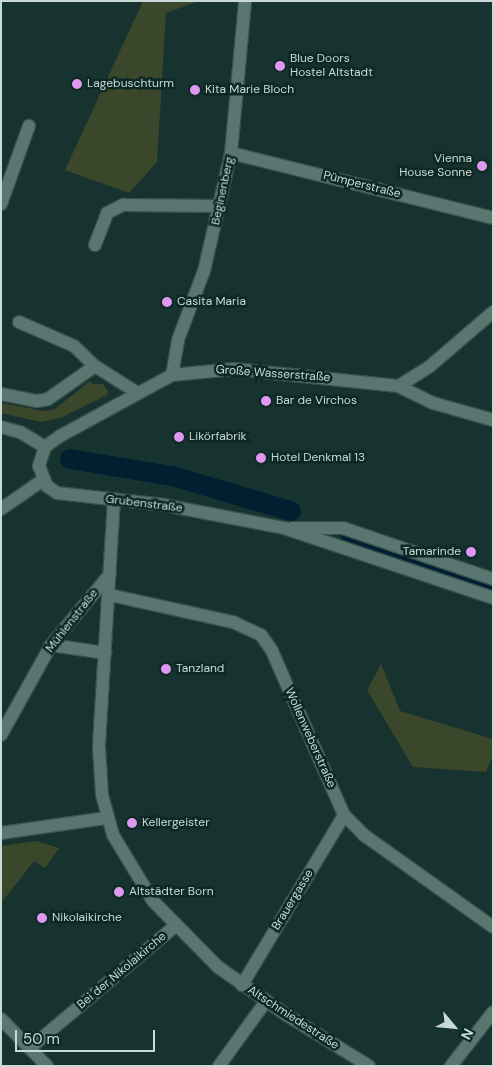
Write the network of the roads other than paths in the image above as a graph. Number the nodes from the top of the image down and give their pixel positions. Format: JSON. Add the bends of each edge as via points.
{"nodes":[{"id":1,"x":245,"y":1,"type":"edge"},
{"id":2,"x":29,"y":126,"type":"dead end"},
{"id":3,"x":232,"y":153,"type":"junction"},
{"id":4,"x":1,"y":204,"type":"edge"},
{"id":5,"x":220,"y":206,"type":"junction"},
{"id":6,"x":493,"y":218,"type":"edge"},
{"id":7,"x":95,"y":245,"type":"dead end"},
{"id":8,"x":493,"y":312,"type":"edge"},
{"id":9,"x":20,"y":322,"type":"dead end"},
{"id":10,"x":95,"y":366,"type":"junction"},
{"id":11,"x":172,"y":376,"type":"junction"},
{"id":12,"x":398,"y":386,"type":"junction"},
{"id":13,"x":136,"y":392,"type":"junction"},
{"id":14,"x":1,"y":394,"type":"edge"},
{"id":15,"x":493,"y":420,"type":"edge"},
{"id":16,"x":1,"y":427,"type":"edge"},
{"id":17,"x":45,"y":447,"type":"junction"},
{"id":18,"x":43,"y":480,"type":"junction"},
{"id":19,"x":114,"y":499,"type":"junction"},
{"id":20,"x":1,"y":509,"type":"edge"},
{"id":21,"x":284,"y":528,"type":"junction"},
{"id":22,"x":110,"y":574,"type":"junction"},
{"id":23,"x":493,"y":580,"type":"edge"},
{"id":24,"x":110,"y":595,"type":"junction"},
{"id":25,"x":493,"y":598,"type":"edge"},
{"id":26,"x":51,"y":645,"type":"junction"},
{"id":27,"x":105,"y":653,"type":"junction"},
{"id":28,"x":1,"y":735,"type":"edge"},
{"id":29,"x":344,"y":815,"type":"junction"},
{"id":30,"x":106,"y":818,"type":"junction"},
{"id":31,"x":1,"y":833,"type":"edge"},
{"id":32,"x":175,"y":926,"type":"junction"},
{"id":33,"x":493,"y":927,"type":"edge"},
{"id":34,"x":242,"y":985,"type":"junction"},
{"id":35,"x":266,"y":1002,"type":"junction"},
{"id":36,"x":493,"y":1012,"type":"edge"},
{"id":37,"x":1,"y":1019,"type":"edge"},
{"id":38,"x":31,"y":1047,"type":"junction"},
{"id":39,"x":48,"y":1066,"type":"edge"},
{"id":40,"x":219,"y":1066,"type":"edge"},
{"id":41,"x":369,"y":1066,"type":"edge"},
{"id":42,"x":451,"y":1066,"type":"edge"}],
"edges":[{"from":1,"to":3,"type":"street","name":"Beginenberg"},
{"from":2,"to":4,"type":"street"},
{"from":3,"to":5,"type":"street","name":"Beginenberg"},
{"from":3,"to":6,"type":"street","name":"Pümperstraße"},
{"from":5,"to":7,"type":"street","via":[[123,205],[107,213]]},
{"from":5,"to":11,"type":"street","name":"Beginenberg","via":[[204,270],[178,340]]},
{"from":8,"to":12,"type":"street","via":[[429,367]]},
{"from":9,"to":10,"type":"street","via":[[74,346]]},
{"from":10,"to":13,"type":"street"},
{"from":10,"to":14,"type":"street","via":[[48,399],[30,401]]},
{"from":11,"to":12,"type":"street","name":"Große Wasserstraße","via":[[234,369]]},
{"from":11,"to":13,"type":"street","name":"Große Wasserstraße"},
{"from":12,"to":15,"type":"street","name":"Große Wasserstraße","via":[[433,403]]},
{"from":13,"to":17,"type":"street","name":"Große Wasserstraße"},
{"from":16,"to":17,"type":"street","via":[[20,432]]},
{"from":17,"to":18,"type":"street","via":[[39,466]]},
{"from":18,"to":19,"type":"street","name":"Grubenstraße","via":[[57,493]]},
{"from":18,"to":20,"type":"street"},
{"from":19,"to":21,"type":"street","name":"Grubenstraße","via":[[217,514]]},
{"from":19,"to":22,"type":"street"},
{"from":21,"to":23,"type":"street","name":"Grubenstraße","via":[[343,528]]},
{"from":21,"to":25,"type":"street","name":"Grubenstraße"},
{"from":22,"to":24,"type":"street","name":"Altschmiedestraße"},
{"from":22,"to":26,"type":"street","name":"Mühlenstraße"},
{"from":24,"to":27,"type":"street","name":"Altschmiedestraße"},
{"from":24,"to":29,"type":"street","name":"Wollenweberstraße","via":[[233,622],[260,636],[272,651]]},
{"from":26,"to":27,"type":"street"},
{"from":26,"to":28,"type":"street","name":"Mühlenstraße"},
{"from":27,"to":30,"type":"street","name":"Altschmiedestraße","via":[[100,747]]},
{"from":29,"to":33,"type":"street","name":"Wollenweberstraße","via":[[364,834]]},
{"from":29,"to":34,"type":"street","name":"Brauergasse"},
{"from":30,"to":31,"type":"street"},
{"from":30,"to":32,"type":"street","name":"Altschmiedestraße","via":[[134,872]]},
{"from":32,"to":34,"type":"street","name":"Altschmiedestraße"},
{"from":32,"to":38,"type":"street","name":"Bei der Nikolaikirche"},
{"from":34,"to":35,"type":"street","name":"Altschmiedestraße"},
{"from":35,"to":40,"type":"street"},
{"from":35,"to":41,"type":"street","name":"Altschmiedestraße"},
{"from":36,"to":42,"type":"street"},
{"from":37,"to":38,"type":"street"},
{"from":38,"to":39,"type":"street"}]}
